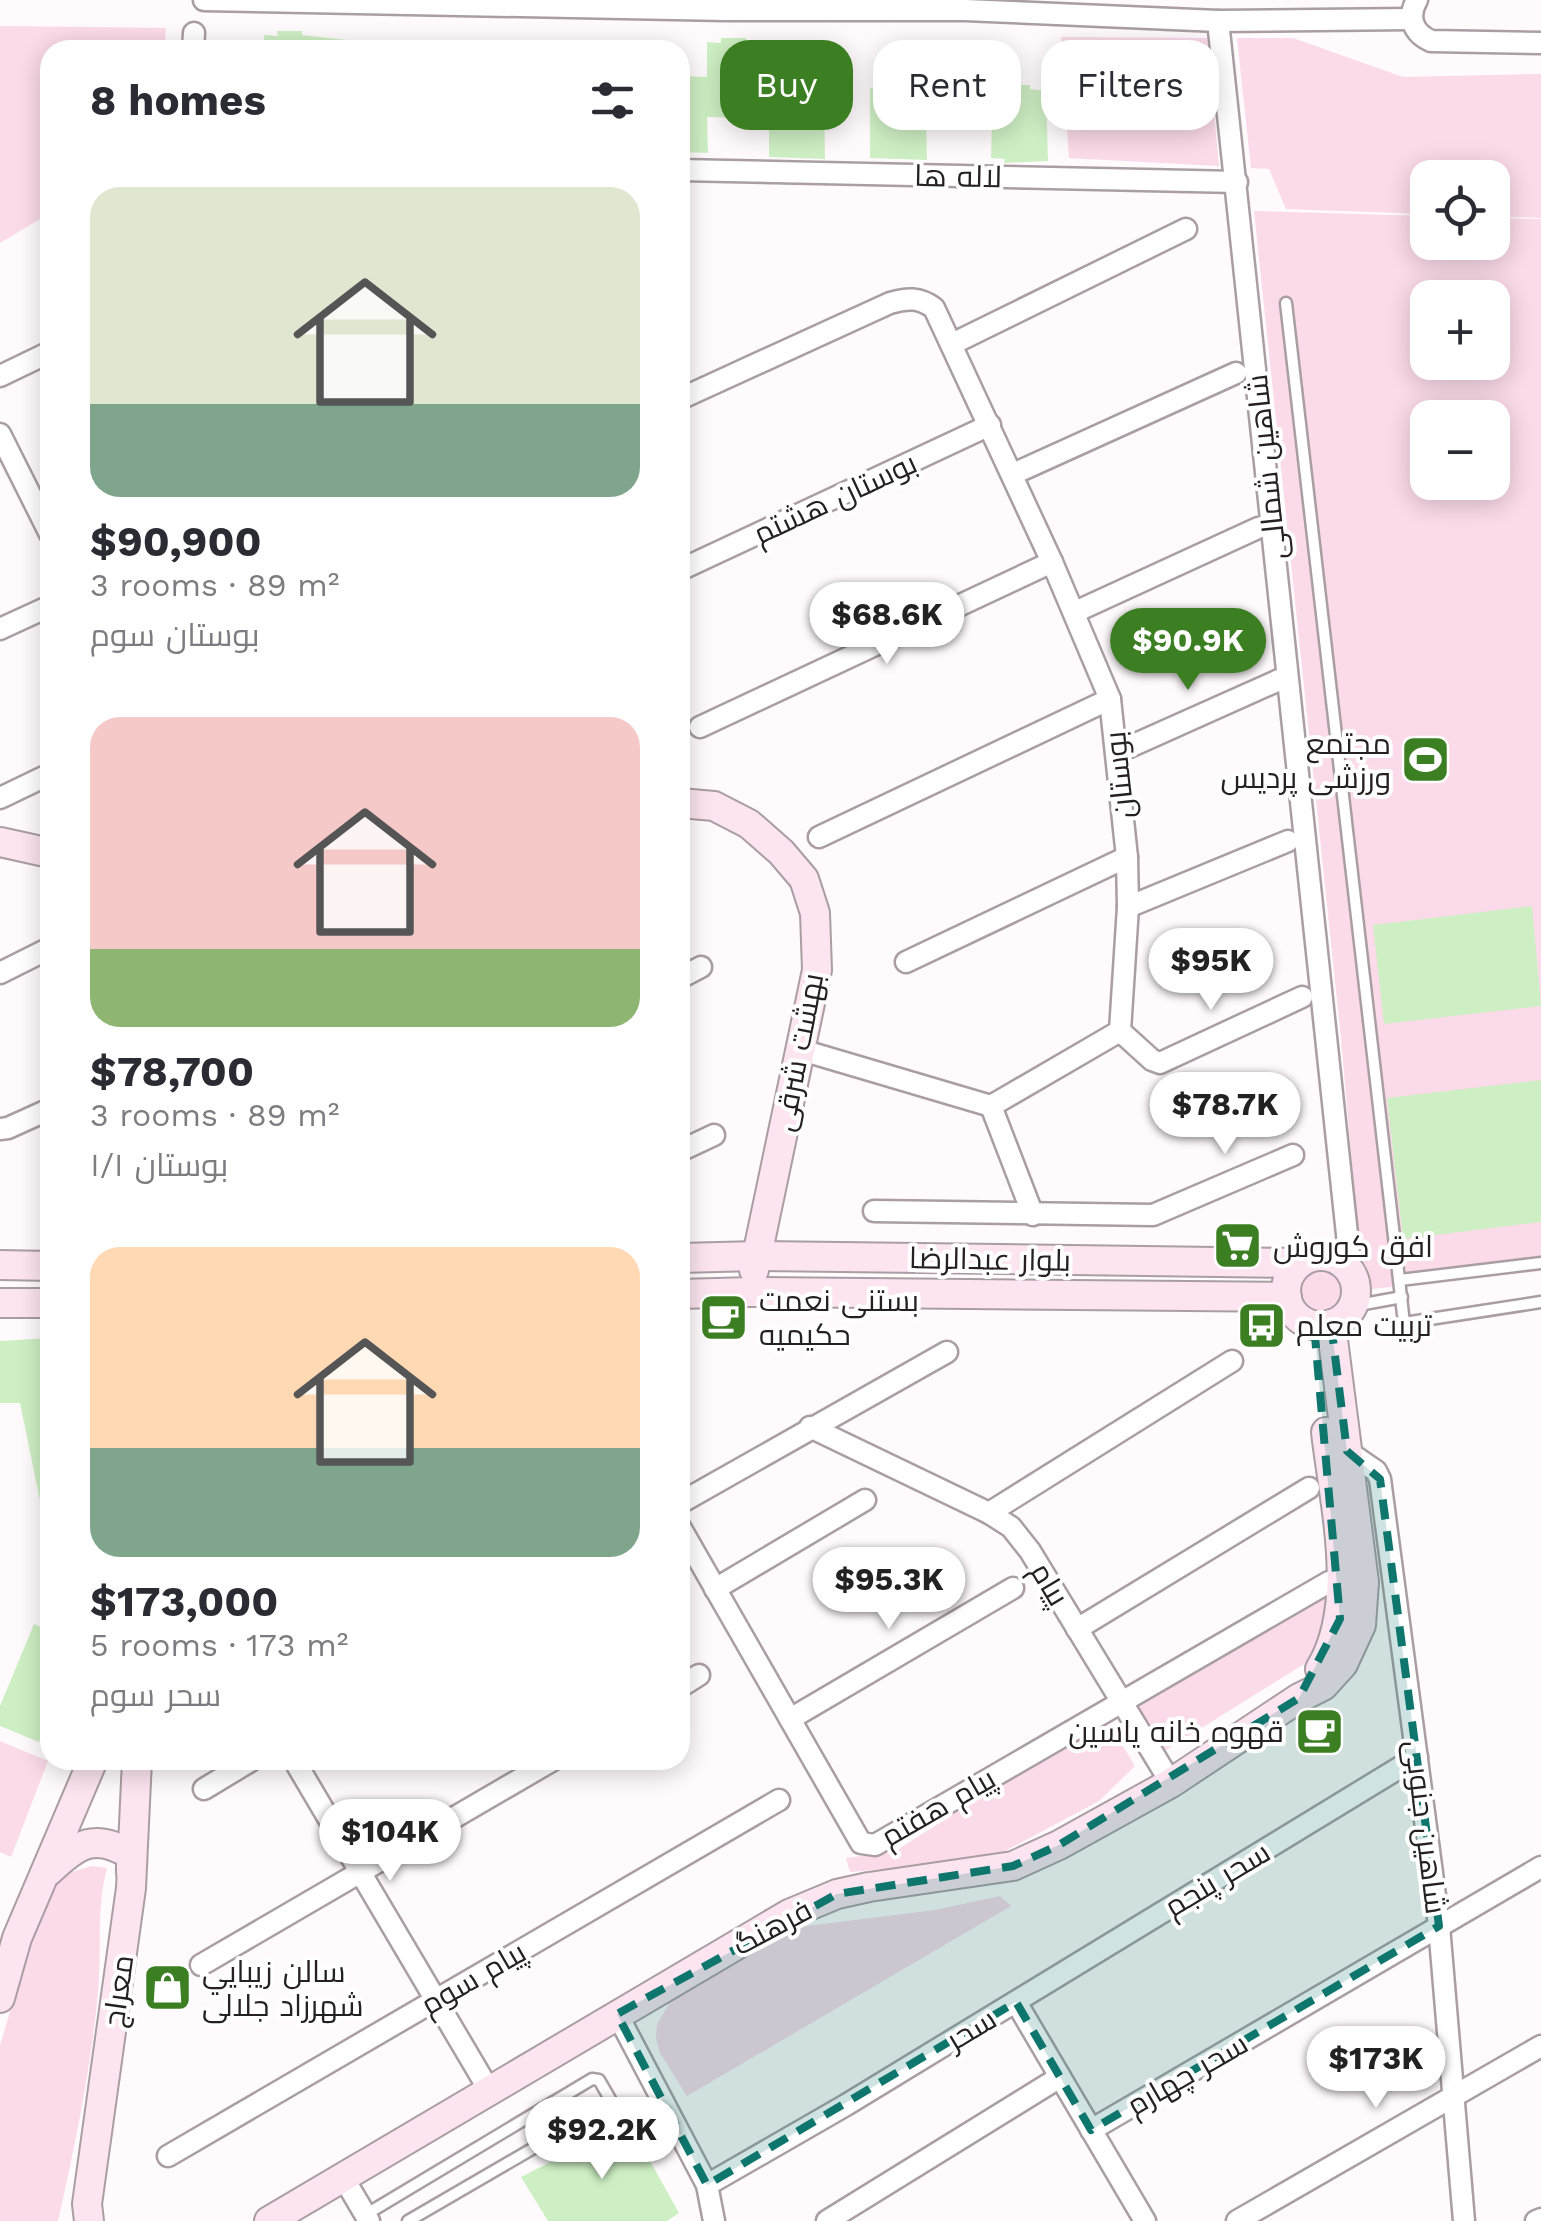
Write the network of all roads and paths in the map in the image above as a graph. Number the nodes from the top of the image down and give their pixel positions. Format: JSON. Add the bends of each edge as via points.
{"nodes":[{"id":1,"x":204,"y":0,"type":"edge"},
{"id":2,"x":455,"y":2,"type":"edge"},
{"id":3,"x":725,"y":5,"type":"edge"},
{"id":4,"x":965,"y":5,"type":"edge"},
{"id":5,"x":1415,"y":10,"type":"edge"},
{"id":6,"x":1218,"y":20,"type":"junction"},
{"id":7,"x":1541,"y":43,"type":"edge"},
{"id":8,"x":690,"y":170,"type":"edge"},
{"id":9,"x":1236,"y":182,"type":"junction"},
{"id":10,"x":1186,"y":228,"type":"dead end"},
{"id":11,"x":1286,"y":303,"type":"dead end"},
{"id":12,"x":952,"y":344,"type":"junction"},
{"id":13,"x":40,"y":357,"type":"edge"},
{"id":14,"x":1236,"y":372,"type":"dead end"},
{"id":15,"x":0,"y":376,"type":"edge"},
{"id":16,"x":690,"y":394,"type":"edge"},
{"id":17,"x":990,"y":425,"type":"junction"},
{"id":18,"x":0,"y":434,"type":"edge"},
{"id":19,"x":6,"y":464,"type":"edge"},
{"id":20,"x":1013,"y":474,"type":"junction"},
{"id":21,"x":40,"y":514,"type":"edge"},
{"id":22,"x":1258,"y":528,"type":"dead end"},
{"id":23,"x":1052,"y":562,"type":"junction"},
{"id":24,"x":690,"y":565,"type":"edge"},
{"id":25,"x":40,"y":611,"type":"edge"},
{"id":26,"x":1075,"y":612,"type":"junction"},
{"id":27,"x":0,"y":629,"type":"edge"},
{"id":28,"x":1280,"y":680,"type":"dead end"},
{"id":29,"x":1110,"y":699,"type":"junction"},
{"id":30,"x":700,"y":727,"type":"dead end"},
{"id":31,"x":1118,"y":752,"type":"junction"},
{"id":32,"x":40,"y":779,"type":"edge"},
{"id":33,"x":0,"y":798,"type":"edge"},
{"id":34,"x":690,"y":803,"type":"edge"},
{"id":35,"x":820,"y":837,"type":"dead end"},
{"id":36,"x":1288,"y":840,"type":"dead end"},
{"id":37,"x":0,"y":842,"type":"edge"},
{"id":38,"x":40,"y":851,"type":"edge"},
{"id":39,"x":1127,"y":857,"type":"junction"},
{"id":40,"x":1128,"y":906,"type":"junction"},
{"id":41,"x":40,"y":953,"type":"edge"},
{"id":42,"x":906,"y":962,"type":"dead end"},
{"id":43,"x":701,"y":967,"type":"dead end"},
{"id":44,"x":0,"y":973,"type":"edge"},
{"id":45,"x":690,"y":973,"type":"edge"},
{"id":46,"x":1302,"y":997,"type":"dead end"},
{"id":47,"x":1120,"y":1031,"type":"junction"},
{"id":48,"x":798,"y":1049,"type":"junction"},
{"id":49,"x":991,"y":1106,"type":"junction"},
{"id":50,"x":40,"y":1113,"type":"edge"},
{"id":51,"x":0,"y":1129,"type":"edge"},
{"id":52,"x":714,"y":1135,"type":"dead end"},
{"id":53,"x":690,"y":1146,"type":"edge"},
{"id":54,"x":1293,"y":1155,"type":"dead end"},
{"id":55,"x":874,"y":1211,"type":"dead end"},
{"id":56,"x":1033,"y":1215,"type":"junction"},
{"id":57,"x":757,"y":1256,"type":"junction"},
{"id":58,"x":690,"y":1258,"type":"edge"},
{"id":59,"x":1300,"y":1263,"type":"junction"},
{"id":60,"x":1541,"y":1264,"type":"edge"},
{"id":61,"x":0,"y":1266,"type":"edge"},
{"id":62,"x":40,"y":1266,"type":"edge"},
{"id":63,"x":1351,"y":1272,"type":"junction"},
{"id":64,"x":1400,"y":1280,"type":"junction"},
{"id":65,"x":751,"y":1292,"type":"junction"},
{"id":66,"x":690,"y":1294,"type":"edge"},
{"id":67,"x":1287,"y":1297,"type":"junction"},
{"id":68,"x":1402,"y":1298,"type":"junction"},
{"id":69,"x":1541,"y":1302,"type":"edge"},
{"id":70,"x":0,"y":1303,"type":"edge"},
{"id":71,"x":40,"y":1303,"type":"edge"},
{"id":72,"x":1333,"y":1319,"type":"junction"},
{"id":73,"x":947,"y":1352,"type":"dead end"},
{"id":74,"x":1232,"y":1361,"type":"dead end"},
{"id":75,"x":810,"y":1428,"type":"junction"},
{"id":76,"x":1347,"y":1450,"type":"junction"},
{"id":77,"x":1308,"y":1488,"type":"dead end"},
{"id":78,"x":690,"y":1497,"type":"edge"},
{"id":79,"x":864,"y":1500,"type":"dead end"},
{"id":80,"x":989,"y":1513,"type":"junction"},
{"id":81,"x":690,"y":1544,"type":"edge"},
{"id":82,"x":1329,"y":1582,"type":"dead end"},
{"id":83,"x":1013,"y":1588,"type":"dead end"},
{"id":84,"x":716,"y":1589,"type":"junction"},
{"id":85,"x":1078,"y":1630,"type":"junction"},
{"id":86,"x":700,"y":1676,"type":"dead end"},
{"id":87,"x":690,"y":1682,"type":"edge"},
{"id":88,"x":1306,"y":1696,"type":"junction"},
{"id":89,"x":1122,"y":1701,"type":"junction"},
{"id":90,"x":790,"y":1718,"type":"junction"},
{"id":91,"x":1417,"y":1757,"type":"junction"},
{"id":92,"x":89,"y":1770,"type":"edge"},
{"id":93,"x":137,"y":1770,"type":"edge"},
{"id":94,"x":235,"y":1770,"type":"edge"},
{"id":95,"x":300,"y":1770,"type":"edge"},
{"id":96,"x":537,"y":1770,"type":"edge"},
{"id":97,"x":1170,"y":1783,"type":"junction"},
{"id":98,"x":204,"y":1789,"type":"dead end"},
{"id":99,"x":779,"y":1800,"type":"dead end"},
{"id":100,"x":1541,"y":1866,"type":"edge"},
{"id":101,"x":359,"y":1872,"type":"junction"},
{"id":102,"x":42,"y":1878,"type":"junction"},
{"id":103,"x":131,"y":1888,"type":"junction"},
{"id":104,"x":1439,"y":1926,"type":"junction"},
{"id":105,"x":201,"y":1965,"type":"dead end"},
{"id":106,"x":0,"y":1998,"type":"edge"},
{"id":107,"x":436,"y":2000,"type":"junction"},
{"id":108,"x":1016,"y":2002,"type":"junction"},
{"id":109,"x":617,"y":2014,"type":"junction"},
{"id":110,"x":1541,"y":2046,"type":"edge"},
{"id":111,"x":1060,"y":2077,"type":"junction"},
{"id":112,"x":489,"y":2090,"type":"junction"},
{"id":113,"x":1453,"y":2095,"type":"junction"},
{"id":114,"x":1092,"y":2130,"type":"junction"},
{"id":115,"x":168,"y":2156,"type":"dead end"},
{"id":116,"x":343,"y":2177,"type":"junction"},
{"id":117,"x":707,"y":2185,"type":"junction"},
{"id":118,"x":367,"y":2218,"type":"edge"},
{"id":119,"x":1142,"y":2220,"type":"edge"},
{"id":120,"x":89,"y":2221,"type":"edge"},
{"id":121,"x":269,"y":2221,"type":"edge"},
{"id":122,"x":408,"y":2221,"type":"edge"},
{"id":123,"x":714,"y":2221,"type":"edge"},
{"id":124,"x":827,"y":2221,"type":"edge"},
{"id":125,"x":1237,"y":2221,"type":"edge"},
{"id":126,"x":1464,"y":2221,"type":"edge"}],
"edges":[{"from":1,"to":2,"type":"street"},
{"from":2,"to":3,"type":"street"},
{"from":3,"to":4,"type":"street"},
{"from":4,"to":6,"type":"street"},
{"from":5,"to":6,"type":"street"},
{"from":5,"to":7,"type":"street","via":[[1417,32],[1432,41]]},
{"from":6,"to":9,"type":"street","name":"شاهین شمالی"},
{"from":8,"to":9,"type":"street","name":"لاله ها"},
{"from":9,"to":63,"type":"street","name":"شاهین شمالی"},
{"from":10,"to":12,"type":"street"},
{"from":11,"to":64,"type":"lane"},
{"from":12,"to":16,"type":"street","name":"بوستان","via":[[934,308],[902,299]]},
{"from":12,"to":17,"type":"street","name":"بوستان"},
{"from":13,"to":15,"type":"street"},
{"from":14,"to":20,"type":"street"},
{"from":17,"to":20,"type":"street","name":"بوستان"},
{"from":17,"to":24,"type":"street","name":"بوستان هشتم"},
{"from":18,"to":19,"type":"street"},
{"from":19,"to":21,"type":"street"},
{"from":20,"to":23,"type":"street","name":"بوستان"},
{"from":22,"to":26,"type":"street"},
{"from":23,"to":26,"type":"street","name":"بوستان"},
{"from":23,"to":30,"type":"street"},
{"from":25,"to":27,"type":"street"},
{"from":26,"to":29,"type":"street","name":"بوستان"},
{"from":28,"to":31,"type":"street"},
{"from":29,"to":31,"type":"street","name":"بوستان"},
{"from":29,"to":35,"type":"street"},
{"from":31,"to":39,"type":"street","name":"بوستان"},
{"from":32,"to":33,"type":"street"},
{"from":34,"to":48,"type":"main road","name":"بهشت شرقی","via":[[714,806],[749,824],[804,879],[815,912],[817,970]]},
{"from":36,"to":40,"type":"street"},
{"from":37,"to":38,"type":"main road"},
{"from":39,"to":40,"type":"street","name":"بوستان"},
{"from":39,"to":42,"type":"street"},
{"from":40,"to":47,"type":"street","name":"بوستان"},
{"from":41,"to":44,"type":"street"},
{"from":43,"to":45,"type":"street"},
{"from":46,"to":47,"type":"street","via":[[1160,1063]]},
{"from":47,"to":49,"type":"street"},
{"from":48,"to":49,"type":"street"},
{"from":48,"to":57,"type":"main road","name":"بهشت شرقی"},
{"from":49,"to":56,"type":"street"},
{"from":50,"to":51,"type":"street"},
{"from":52,"to":53,"type":"street"},
{"from":54,"to":56,"type":"street","via":[[1153,1215]]},
{"from":55,"to":56,"type":"street"},
{"from":57,"to":58,"type":"main road","name":"بلوار عبدالرضا"},
{"from":57,"to":59,"type":"main road","name":"بلوار عبدالرضا"},
{"from":57,"to":65,"type":"main road","name":"بهشت شرقی"},
{"from":59,"to":63,"type":"main road","via":[[1333,1258]]},
{"from":59,"to":67,"type":"main road"},
{"from":60,"to":64,"type":"lane"},
{"from":61,"to":62,"type":"main road"},
{"from":63,"to":72,"type":"main road","via":[[1355,1283]]},
{"from":64,"to":68,"type":"lane"},
{"from":65,"to":66,"type":"main road","name":"بلوار عبدالرضا"},
{"from":65,"to":67,"type":"main road","name":"بلوار عبدالرضا"},
{"from":67,"to":72,"type":"main road","via":[[1296,1316]]},
{"from":68,"to":69,"type":"lane","via":[[1404,1323]]},
{"from":68,"to":72,"type":"lane"},
{"from":70,"to":71,"type":"main road"},
{"from":72,"to":76,"type":"main road","name":"فرهنگ"},
{"from":72,"to":88,"type":"main road","name":"فرهنگ","via":[[1340,1619]]},
{"from":73,"to":75,"type":"street"},
{"from":74,"to":80,"type":"street"},
{"from":75,"to":78,"type":"street"},
{"from":75,"to":80,"type":"street","name":"پیام"},
{"from":76,"to":88,"type":"main road","name":"فرهنگ","via":[[1364,1582],[1361,1626],[1343,1664]]},
{"from":76,"to":91,"type":"street","name":"شاهین جنوبی","via":[[1380,1479]]},
{"from":77,"to":85,"type":"street"},
{"from":79,"to":84,"type":"street"},
{"from":80,"to":85,"type":"street","name":"پیام","via":[[1011,1527]]},
{"from":81,"to":84,"type":"street","name":"پیام هفتم"},
{"from":82,"to":89,"type":"street","name":"پیام هفتم"},
{"from":83,"to":90,"type":"street"},
{"from":84,"to":90,"type":"street","name":"پیام هفتم"},
{"from":85,"to":89,"type":"street","name":"پیام"},
{"from":86,"to":87,"type":"street"},
{"from":88,"to":97,"type":"main road","name":"فرهنگ"},
{"from":89,"to":90,"type":"street","name":"پیام هفتم","via":[[875,1846],[861,1843]]},
{"from":89,"to":97,"type":"street","name":"پیام"},
{"from":91,"to":104,"type":"street","name":"شاهین جنوبی"},
{"from":91,"to":108,"type":"street","name":"سحر پنجم"},
{"from":92,"to":102,"type":"main road"},
{"from":93,"to":103,"type":"main road","name":"معراج"},
{"from":94,"to":98,"type":"street"},
{"from":95,"to":101,"type":"street"},
{"from":96,"to":101,"type":"street"},
{"from":97,"to":109,"type":"main road","name":"فرهنگ","via":[[1013,1866],[836,1894],[789,1914]]},
{"from":99,"to":107,"type":"street","name":"پیام سوم"},
{"from":100,"to":104,"type":"street","name":"سحر چهارم"},
{"from":101,"to":105,"type":"street"},
{"from":101,"to":107,"type":"street"},
{"from":102,"to":103,"type":"main road","via":[[70,1851],[92,1842],[114,1844],[131,1855]]},
{"from":102,"to":106,"type":"main road"},
{"from":103,"to":120,"type":"main road","name":"معراج"},
{"from":104,"to":113,"type":"street","name":"شاهین جنوبی"},
{"from":104,"to":114,"type":"street","name":"سحر چهارم"},
{"from":107,"to":112,"type":"street"},
{"from":107,"to":115,"type":"street","name":"پیام سوم"},
{"from":108,"to":111,"type":"street","name":"سحر"},
{"from":108,"to":117,"type":"street","name":"سحر"},
{"from":109,"to":112,"type":"main road","name":"فرهنگ"},
{"from":109,"to":117,"type":"street"},
{"from":110,"to":113,"type":"street"},
{"from":111,"to":114,"type":"street","name":"سحر"},
{"from":111,"to":124,"type":"street"},
{"from":112,"to":116,"type":"main road","name":"فرهنگ"},
{"from":113,"to":125,"type":"street"},
{"from":113,"to":126,"type":"street","name":"شاهین جنوبی"},
{"from":114,"to":119,"type":"street","name":"سحر"},
{"from":116,"to":118,"type":"street"},
{"from":116,"to":121,"type":"main road","name":"فرهنگ"},
{"from":117,"to":123,"type":"street"},
{"from":118,"to":122,"type":"lane","via":[[599,2080],[610,2099],[606,2106]]}]}
